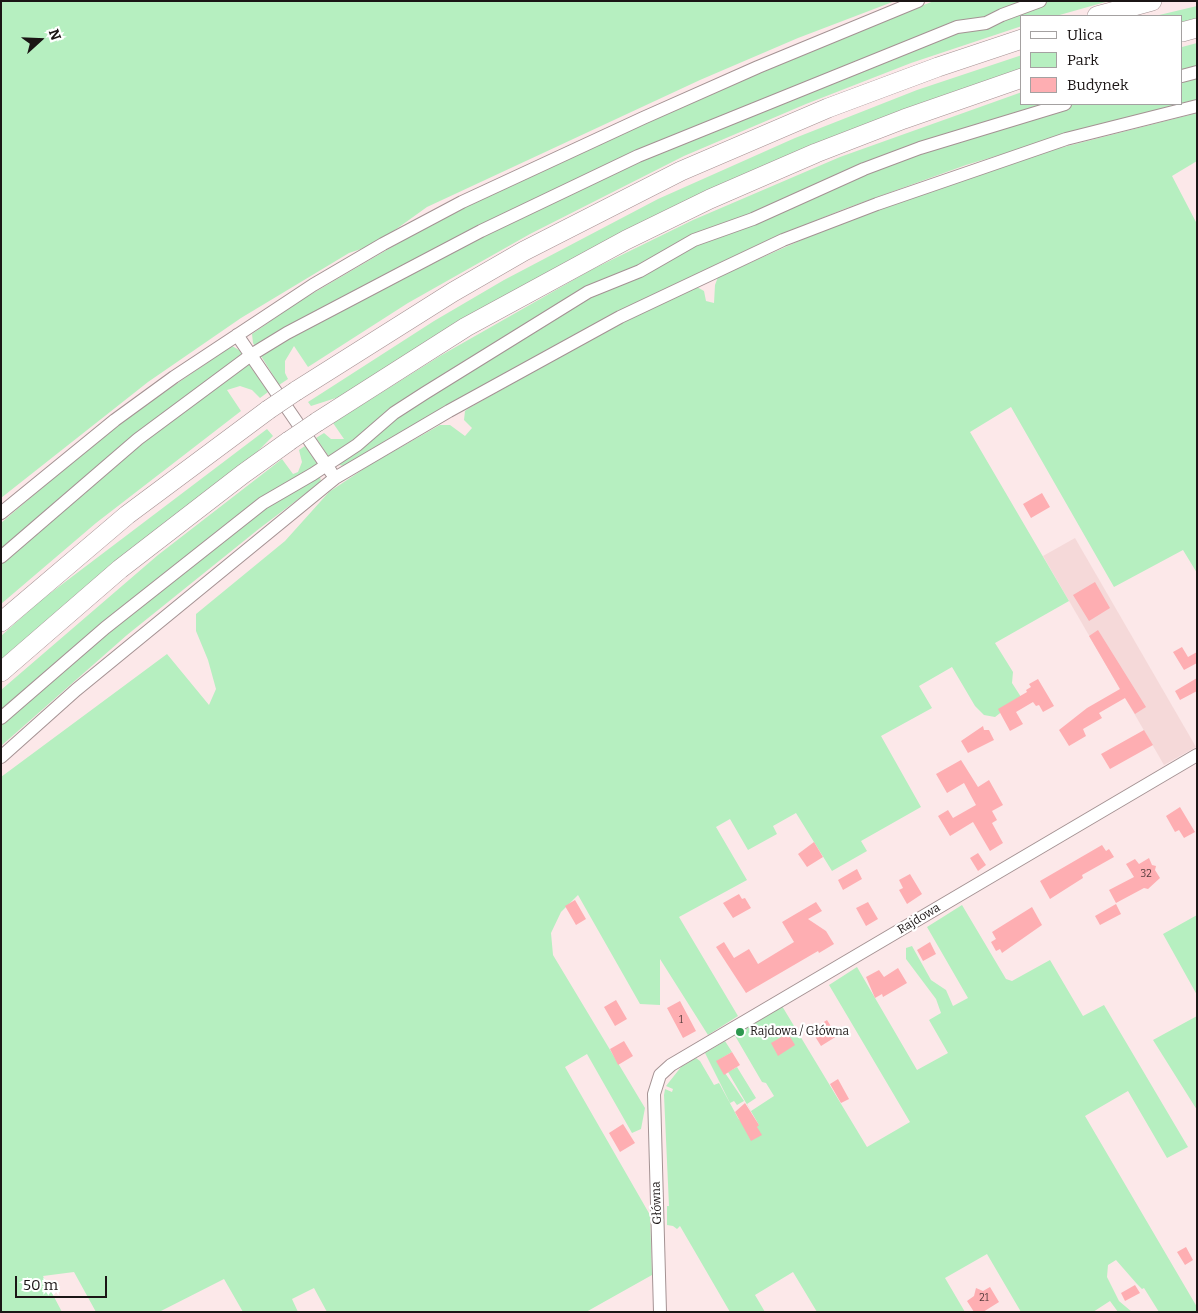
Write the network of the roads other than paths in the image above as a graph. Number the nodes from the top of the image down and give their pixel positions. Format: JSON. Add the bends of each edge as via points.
{"nodes":[{"id":1,"x":918,"y":1,"type":"edge"},
{"id":2,"x":1040,"y":1,"type":"edge"},
{"id":3,"x":1152,"y":1,"type":"edge"},
{"id":4,"x":1101,"y":15,"type":"edge"},
{"id":5,"x":1197,"y":28,"type":"edge"},
{"id":6,"x":1183,"y":32,"type":"edge"},
{"id":7,"x":1020,"y":40,"type":"edge"},
{"id":8,"x":1197,"y":72,"type":"edge"},
{"id":9,"x":1183,"y":76,"type":"edge"},
{"id":10,"x":1020,"y":79,"type":"edge"},
{"id":11,"x":1062,"y":105,"type":"edge"},
{"id":12,"x":1197,"y":106,"type":"edge"},
{"id":13,"x":237,"y":335,"type":"junction"},
{"id":14,"x":251,"y":355,"type":"junction"},
{"id":15,"x":327,"y":465,"type":"junction"},
{"id":16,"x":336,"y":478,"type":"junction"},
{"id":17,"x":1,"y":513,"type":"edge"},
{"id":18,"x":1,"y":558,"type":"edge"},
{"id":19,"x":1,"y":622,"type":"edge"},
{"id":20,"x":1,"y":672,"type":"edge"},
{"id":21,"x":1,"y":718,"type":"edge"},
{"id":22,"x":1197,"y":755,"type":"edge"},
{"id":23,"x":1,"y":756,"type":"edge"},
{"id":24,"x":654,"y":1094,"type":"joint"},
{"id":25,"x":660,"y":1312,"type":"edge"}],
"edges":[{"from":1,"to":13,"type":"street","via":[[758,66],[462,202],[328,276]]},
{"from":2,"to":14,"type":"street","via":[[986,23],[949,30],[638,156],[482,232],[296,328]]},
{"from":3,"to":4,"type":"highway"},
{"from":5,"to":6,"type":"highway"},
{"from":7,"to":19,"type":"highway","bridge":true,"via":[[828,108],[656,184],[524,251],[453,292],[268,410],[127,515]]},
{"from":8,"to":9,"type":"street"},
{"from":10,"to":20,"type":"highway","bridge":true,"via":[[816,153],[719,195],[634,236],[466,327],[317,422],[243,474],[127,563]]},
{"from":11,"to":15,"type":"street","via":[[920,148],[864,169],[753,219],[694,240],[640,271],[588,292],[564,306],[402,408]]},
{"from":12,"to":16,"type":"street","via":[[1047,145],[894,197],[783,240],[620,317],[449,411]]},
{"from":13,"to":14,"type":"street"},
{"from":13,"to":17,"type":"street","via":[[115,420]]},
{"from":14,"to":15,"type":"street"},
{"from":14,"to":18,"type":"street","via":[[102,468]]},
{"from":15,"to":16,"type":"street"},
{"from":15,"to":21,"type":"street","via":[[262,503],[104,628]]},
{"from":16,"to":23,"type":"street","via":[[76,690]]},
{"from":22,"to":24,"type":"street","name":"Rajdowa","via":[[671,1065],[656,1080]]},
{"from":24,"to":25,"type":"street","name":"Główna"}]}
